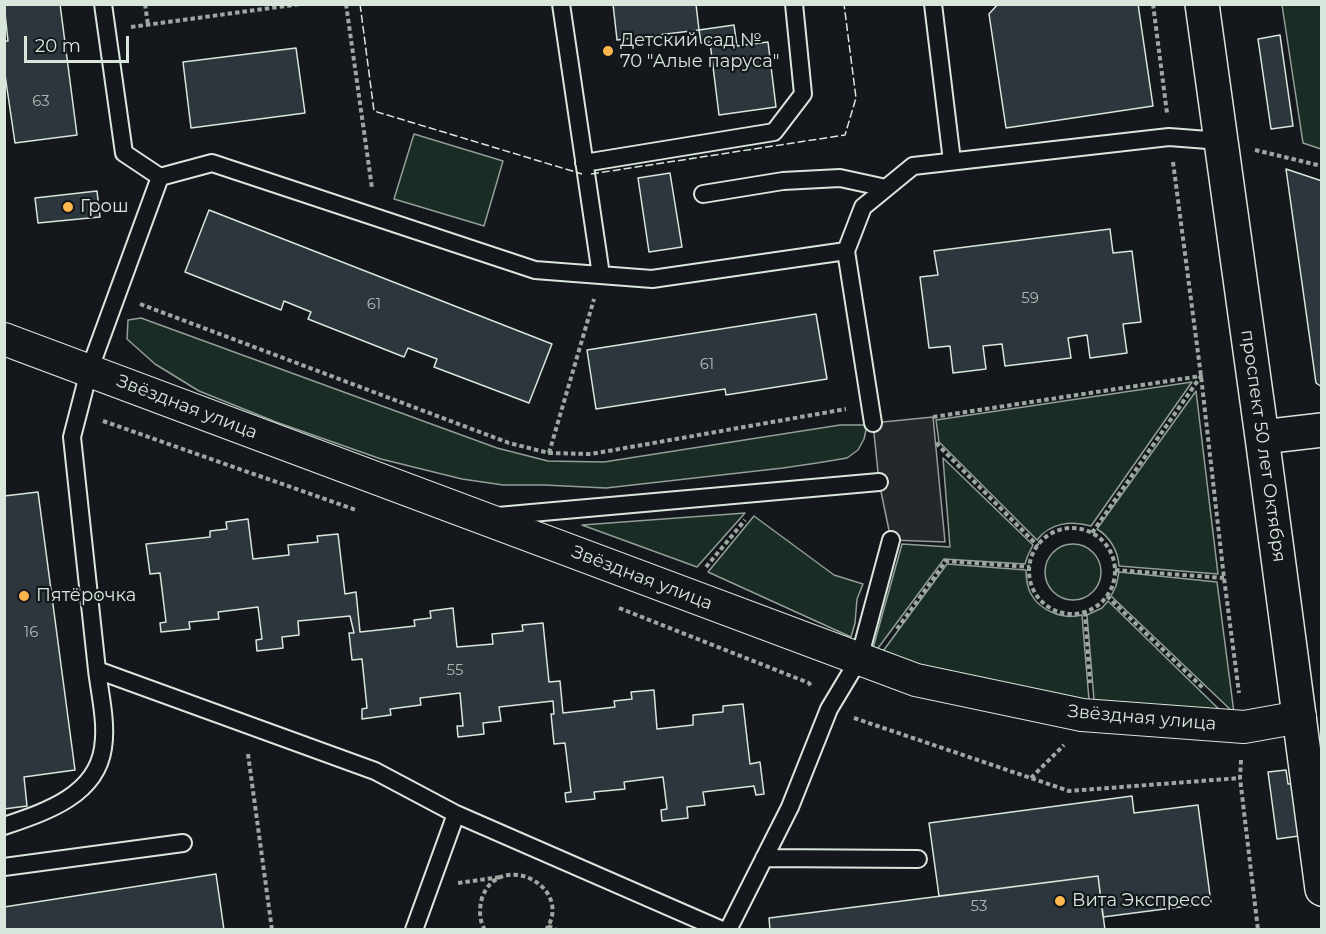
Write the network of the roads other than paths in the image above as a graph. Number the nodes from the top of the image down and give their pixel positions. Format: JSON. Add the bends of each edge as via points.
{"nodes":[{"id":1,"x":103,"y":4,"type":"edge"},
{"id":2,"x":561,"y":4,"type":"edge"},
{"id":3,"x":794,"y":4,"type":"edge"},
{"id":4,"x":933,"y":4,"type":"edge"},
{"id":5,"x":1202,"y":4,"type":"edge"},
{"id":6,"x":1221,"y":141,"type":"junction"},
{"id":7,"x":952,"y":161,"type":"junction"},
{"id":8,"x":584,"y":163,"type":"junction"},
{"id":9,"x":160,"y":177,"type":"junction"},
{"id":10,"x":886,"y":188,"type":"junction"},
{"id":11,"x":703,"y":194,"type":"dead end"},
{"id":12,"x":846,"y":251,"type":"junction"},
{"id":13,"x":601,"y":275,"type":"junction"},
{"id":14,"x":4,"y":339,"type":"edge"},
{"id":15,"x":89,"y":371,"type":"junction"},
{"id":16,"x":873,"y":423,"type":"dead end"},
{"id":17,"x":1322,"y":429,"type":"edge"},
{"id":18,"x":1262,"y":437,"type":"junction"},
{"id":19,"x":879,"y":482,"type":"dead end"},
{"id":20,"x":482,"y":518,"type":"junction"},
{"id":21,"x":891,"y":540,"type":"dead end"},
{"id":22,"x":865,"y":661,"type":"junction"},
{"id":23,"x":97,"y":670,"type":"junction"},
{"id":24,"x":1300,"y":717,"type":"junction"},
{"id":25,"x":456,"y":814,"type":"junction"},
{"id":26,"x":4,"y":826,"type":"edge"},
{"id":27,"x":183,"y":843,"type":"dead end"},
{"id":28,"x":764,"y":858,"type":"junction"},
{"id":29,"x":918,"y":859,"type":"dead end"},
{"id":30,"x":4,"y":867,"type":"edge"},
{"id":31,"x":1322,"y":889,"type":"edge"},
{"id":32,"x":414,"y":930,"type":"edge"},
{"id":33,"x":722,"y":930,"type":"edge"},
{"id":34,"x":728,"y":930,"type":"edge"}],
"edges":[{"from":1,"to":9,"type":"lane","via":[[124,153]]},
{"from":2,"to":8,"type":"lane"},
{"from":3,"to":8,"type":"lane","via":[[803,94],[774,132]]},
{"from":4,"to":7,"type":"lane"},
{"from":5,"to":6,"type":"street","name":"проспект 50 лет Октября"},
{"from":6,"to":7,"type":"lane","via":[[1169,137]]},
{"from":6,"to":18,"type":"street","name":"проспект 50 лет Октября"},
{"from":7,"to":10,"type":"lane","via":[[913,166]]},
{"from":8,"to":13,"type":"lane"},
{"from":9,"to":13,"type":"lane","via":[[212,163],[535,270]]},
{"from":9,"to":15,"type":"lane"},
{"from":10,"to":11,"type":"lane","via":[[840,178],[783,181]]},
{"from":10,"to":12,"type":"lane","via":[[863,207]]},
{"from":12,"to":13,"type":"lane","via":[[652,279]]},
{"from":12,"to":16,"type":"lane"},
{"from":14,"to":15,"type":"street","name":"Звёздная улица"},
{"from":15,"to":20,"type":"street","name":"Звёздная улица"},
{"from":15,"to":23,"type":"lane","via":[[72,437]]},
{"from":17,"to":18,"type":"street"},
{"from":18,"to":24,"type":"street","name":"проспект 50 лет Октября"},
{"from":19,"to":20,"type":"lane"},
{"from":20,"to":22,"type":"street","name":"Звёздная улица"},
{"from":21,"to":22,"type":"lane"},
{"from":22,"to":24,"type":"street","name":"Звёздная улица","via":[[916,680],[1082,715],[1244,727]]},
{"from":22,"to":28,"type":"lane","via":[[829,709],[790,807]]},
{"from":23,"to":25,"type":"lane","via":[[375,771]]},
{"from":23,"to":26,"type":"lane","via":[[104,724],[104,747],[98,769],[70,798]]},
{"from":24,"to":31,"type":"street","name":"проспект 50 лет Октября"},
{"from":25,"to":32,"type":"lane"},
{"from":25,"to":33,"type":"lane"},
{"from":27,"to":30,"type":"lane"},
{"from":28,"to":29,"type":"lane"},
{"from":28,"to":34,"type":"lane"}]}
